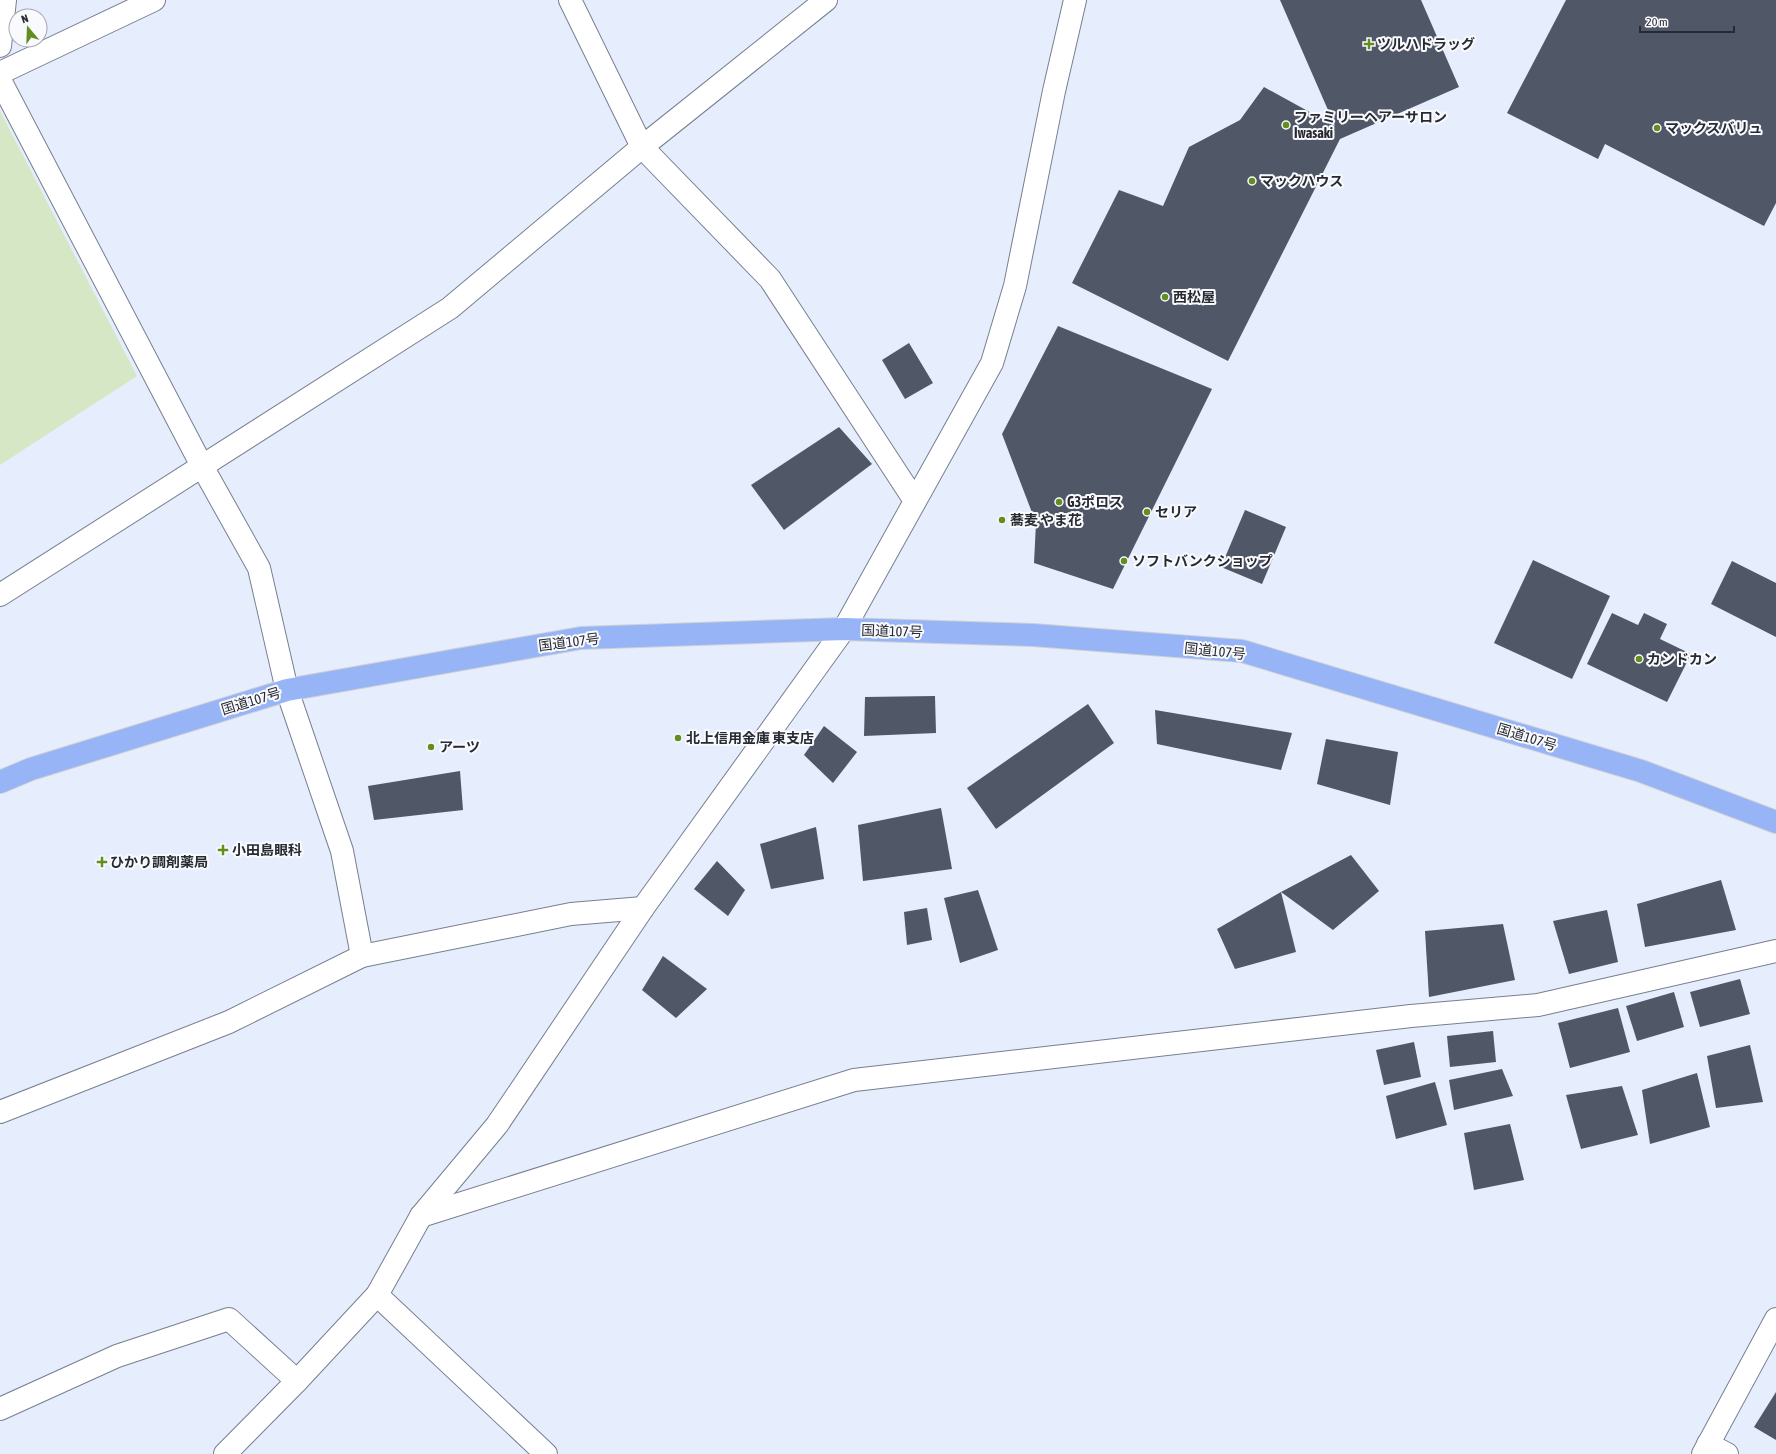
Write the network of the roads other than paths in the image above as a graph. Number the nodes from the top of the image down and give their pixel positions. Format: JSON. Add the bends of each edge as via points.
{"nodes":[{"id":1,"x":5,"y":0,"type":"edge"},
{"id":2,"x":154,"y":0,"type":"edge"},
{"id":3,"x":570,"y":0,"type":"edge"},
{"id":4,"x":826,"y":0,"type":"edge"},
{"id":5,"x":1075,"y":0,"type":"edge"},
{"id":6,"x":0,"y":46,"type":"edge"},
{"id":7,"x":0,"y":74,"type":"edge"},
{"id":8,"x":0,"y":80,"type":"edge"},
{"id":9,"x":642,"y":147,"type":"junction"},
{"id":10,"x":202,"y":466,"type":"junction"},
{"id":11,"x":915,"y":501,"type":"junction"},
{"id":12,"x":0,"y":595,"type":"edge"},
{"id":13,"x":844,"y":629,"type":"junction"},
{"id":14,"x":287,"y":690,"type":"junction"},
{"id":15,"x":0,"y":782,"type":"edge"},
{"id":16,"x":1776,"y":822,"type":"edge"},
{"id":17,"x":643,"y":908,"type":"junction"},
{"id":18,"x":1776,"y":951,"type":"edge"},
{"id":19,"x":362,"y":956,"type":"junction"},
{"id":20,"x":0,"y":1112,"type":"edge"},
{"id":21,"x":421,"y":1216,"type":"junction"},
{"id":22,"x":377,"y":1295,"type":"junction"},
{"id":23,"x":1776,"y":1320,"type":"edge"},
{"id":24,"x":297,"y":1381,"type":"junction"},
{"id":25,"x":0,"y":1409,"type":"edge"},
{"id":26,"x":1705,"y":1449,"type":"edge"},
{"id":27,"x":225,"y":1454,"type":"edge"},
{"id":28,"x":546,"y":1454,"type":"edge"},
{"id":29,"x":1727,"y":1454,"type":"edge"}],
"edges":[{"from":1,"to":6,"type":"street"},
{"from":2,"to":7,"type":"street"},
{"from":3,"to":9,"type":"street"},
{"from":4,"to":9,"type":"street"},
{"from":5,"to":11,"type":"street","via":[[1015,286],[992,363]]},
{"from":8,"to":10,"type":"street"},
{"from":9,"to":10,"type":"street","via":[[450,308]]},
{"from":9,"to":11,"type":"street","via":[[770,280]]},
{"from":10,"to":12,"type":"street"},
{"from":10,"to":14,"type":"street","via":[[259,568]]},
{"from":11,"to":13,"type":"street"},
{"from":13,"to":14,"type":"highway","name":"国道107号","via":[[581,638]]},
{"from":13,"to":16,"type":"highway","name":"国道107号","via":[[1033,635],[1242,652],[1641,771]]},
{"from":13,"to":17,"type":"street"},
{"from":14,"to":15,"type":"highway","name":"国道107号"},
{"from":14,"to":19,"type":"street","via":[[342,850]]},
{"from":17,"to":19,"type":"street","via":[[571,914]]},
{"from":17,"to":21,"type":"street","via":[[497,1125]]},
{"from":18,"to":21,"type":"street","via":[[1538,1005],[1411,1016],[854,1080]]},
{"from":19,"to":20,"type":"street","via":[[229,1022]]},
{"from":21,"to":22,"type":"street"},
{"from":22,"to":24,"type":"street"},
{"from":22,"to":28,"type":"street"},
{"from":23,"to":26,"type":"street"},
{"from":24,"to":25,"type":"street","via":[[229,1319],[117,1356]]},
{"from":24,"to":27,"type":"street"},
{"from":26,"to":29,"type":"street"}]}
